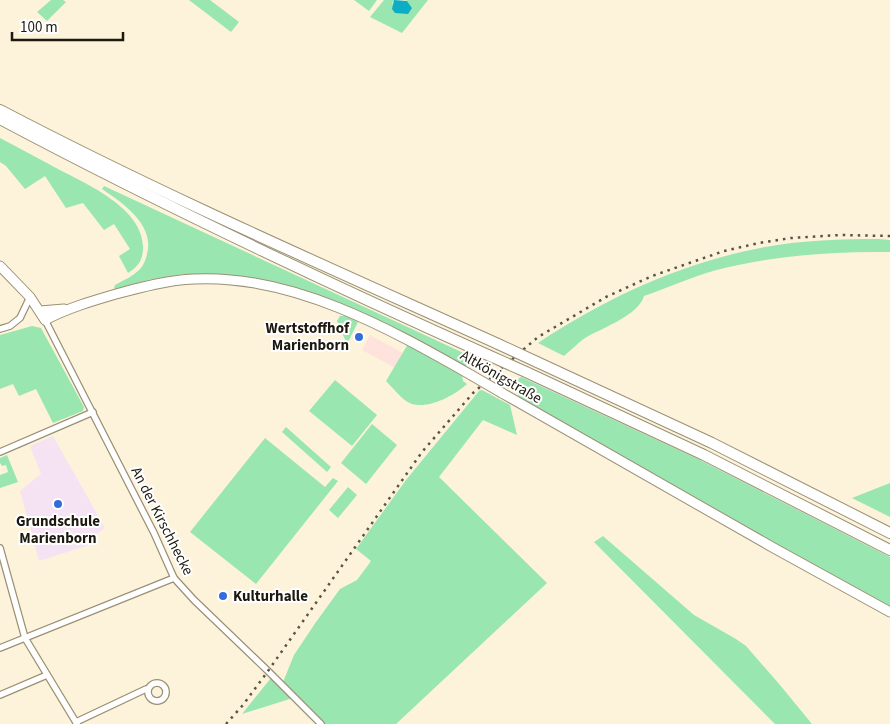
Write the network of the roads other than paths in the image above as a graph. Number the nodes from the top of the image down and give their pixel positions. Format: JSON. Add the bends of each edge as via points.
{"nodes":[{"id":1,"x":0,"y":110,"type":"edge"},
{"id":2,"x":0,"y":119,"type":"edge"},
{"id":3,"x":0,"y":266,"type":"edge"},
{"id":4,"x":30,"y":297,"type":"junction"},
{"id":5,"x":67,"y":308,"type":"junction"},
{"id":6,"x":40,"y":311,"type":"junction"},
{"id":7,"x":45,"y":320,"type":"junction"},
{"id":8,"x":0,"y":329,"type":"edge"},
{"id":9,"x":93,"y":412,"type":"junction"},
{"id":10,"x":0,"y":452,"type":"edge"},
{"id":11,"x":890,"y":533,"type":"edge"},
{"id":12,"x":0,"y":548,"type":"edge"},
{"id":13,"x":890,"y":550,"type":"edge"},
{"id":14,"x":174,"y":578,"type":"junction"},
{"id":15,"x":890,"y":612,"type":"edge"},
{"id":16,"x":25,"y":638,"type":"junction"},
{"id":17,"x":0,"y":648,"type":"edge"},
{"id":18,"x":47,"y":675,"type":"junction"},
{"id":19,"x":148,"y":690,"type":"dead end"},
{"id":20,"x":0,"y":694,"type":"edge"},
{"id":21,"x":77,"y":723,"type":"edge"},
{"id":22,"x":321,"y":724,"type":"edge"}],
"edges":[{"from":1,"to":11,"type":"highway","bridge":true,"via":[[219,219],[712,443]]},
{"from":2,"to":13,"type":"highway","bridge":true,"via":[[233,237],[704,455]]},
{"from":3,"to":4,"type":"street"},
{"from":4,"to":6,"type":"street"},
{"from":4,"to":8,"type":"street","via":[[20,318]]},
{"from":5,"to":6,"type":"street","name":"Altkönigstraße"},
{"from":5,"to":7,"type":"street","name":"Altkönigstraße"},
{"from":5,"to":15,"type":"street","name":"Altkönigstraße","bridge":true,"via":[[164,282],[196,279],[240,281],[306,296],[368,320],[408,340]]},
{"from":6,"to":7,"type":"street"},
{"from":7,"to":9,"type":"street","name":"An der Kirschhecke"},
{"from":9,"to":10,"type":"street"},
{"from":9,"to":14,"type":"street","name":"An der Kirschhecke"},
{"from":12,"to":16,"type":"street"},
{"from":14,"to":16,"type":"street"},
{"from":14,"to":22,"type":"street","name":"An der Kirschhecke"},
{"from":16,"to":17,"type":"street"},
{"from":16,"to":18,"type":"street"},
{"from":18,"to":20,"type":"street"},
{"from":18,"to":21,"type":"street"},
{"from":19,"to":21,"type":"street"}]}
